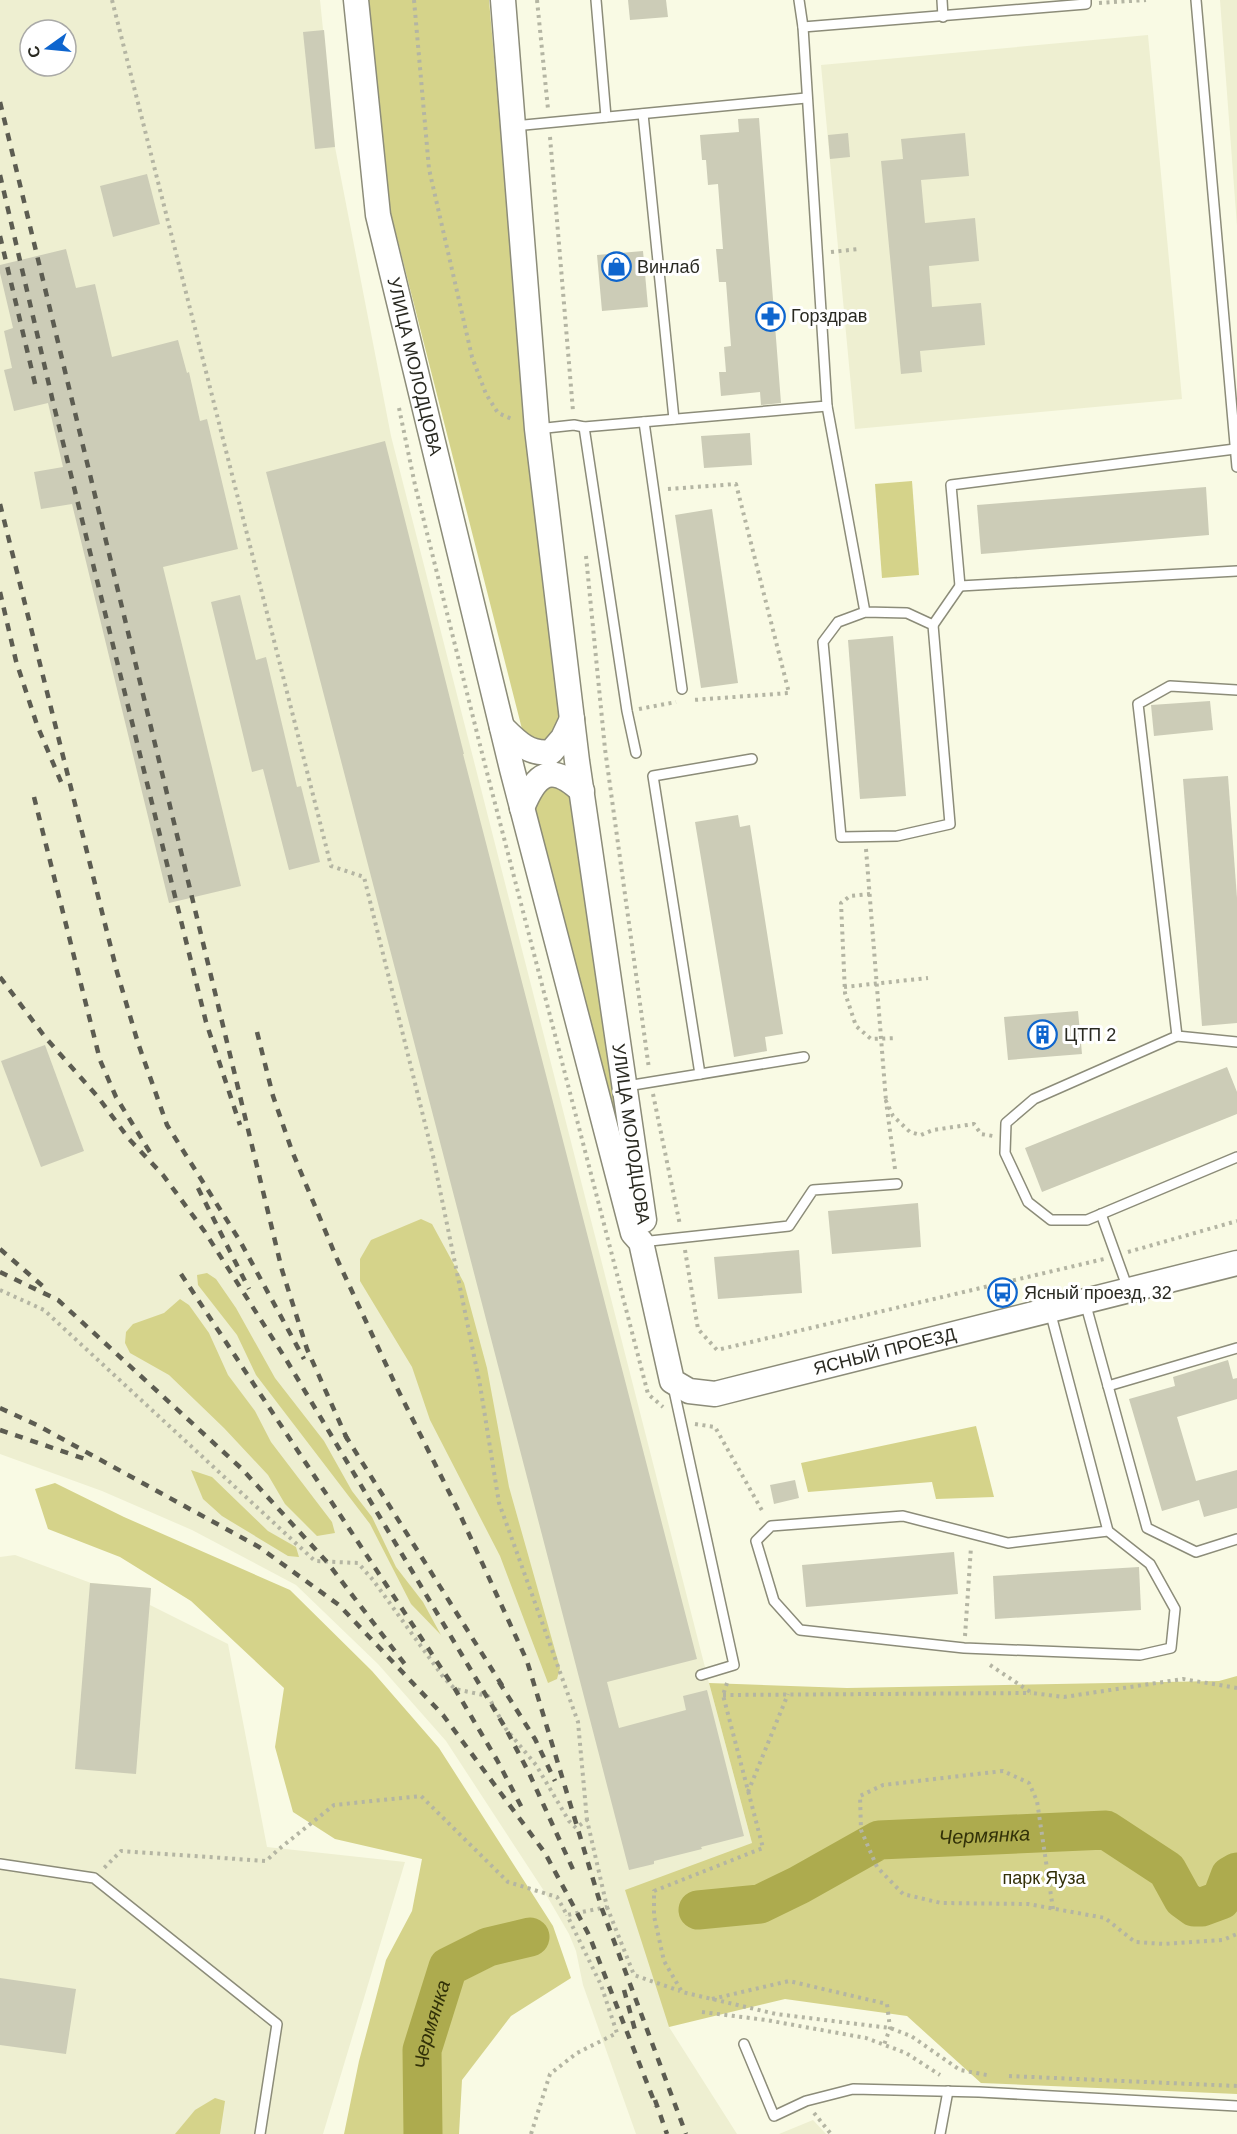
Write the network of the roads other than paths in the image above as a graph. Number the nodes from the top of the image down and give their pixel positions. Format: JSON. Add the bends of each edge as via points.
{"nodes":[{"id":1,"x":356,"y":0,"type":"edge"},
{"id":2,"x":503,"y":0,"type":"edge"},
{"id":3,"x":596,"y":0,"type":"edge"},
{"id":4,"x":799,"y":0,"type":"edge"},
{"id":5,"x":942,"y":0,"type":"edge"},
{"id":6,"x":1196,"y":0,"type":"edge"},
{"id":7,"x":1086,"y":2,"type":"edge"},
{"id":8,"x":943,"y":17,"type":"junction"},
{"id":9,"x":803,"y":27,"type":"junction"},
{"id":10,"x":806,"y":98,"type":"junction"},
{"id":11,"x":643,"y":114,"type":"junction"},
{"id":12,"x":606,"y":117,"type":"junction"},
{"id":13,"x":514,"y":126,"type":"junction"},
{"id":14,"x":827,"y":406,"type":"junction"},
{"id":15,"x":674,"y":419,"type":"junction"},
{"id":16,"x":644,"y":422,"type":"junction"},
{"id":17,"x":584,"y":427,"type":"junction"},
{"id":18,"x":537,"y":429,"type":"junction"},
{"id":19,"x":1235,"y":449,"type":"junction"},
{"id":20,"x":1237,"y":466,"type":"edge"},
{"id":21,"x":1237,"y":571,"type":"edge"},
{"id":22,"x":960,"y":586,"type":"junction"},
{"id":23,"x":865,"y":612,"type":"junction"},
{"id":24,"x":933,"y":625,"type":"junction"},
{"id":25,"x":682,"y":689,"type":"dead end"},
{"id":26,"x":1237,"y":690,"type":"edge"},
{"id":27,"x":572,"y":719,"type":"junction"},
{"id":28,"x":502,"y":727,"type":"junction"},
{"id":29,"x":636,"y":753,"type":"dead end"},
{"id":30,"x":752,"y":759,"type":"dead end"},
{"id":31,"x":582,"y":791,"type":"junction"},
{"id":32,"x":522,"y":808,"type":"junction"},
{"id":33,"x":1177,"y":1036,"type":"junction"},
{"id":34,"x":1237,"y":1042,"type":"edge"},
{"id":35,"x":804,"y":1057,"type":"dead end"},
{"id":36,"x":700,"y":1074,"type":"junction"},
{"id":37,"x":624,"y":1086,"type":"junction"},
{"id":38,"x":1237,"y":1157,"type":"edge"},
{"id":39,"x":897,"y":1184,"type":"road end"},
{"id":40,"x":1101,"y":1214,"type":"junction"},
{"id":41,"x":641,"y":1242,"type":"junction"},
{"id":42,"x":1237,"y":1263,"type":"edge"},
{"id":43,"x":1129,"y":1291,"type":"junction"},
{"id":44,"x":1085,"y":1302,"type":"junction"},
{"id":45,"x":1050,"y":1311,"type":"junction"},
{"id":46,"x":1237,"y":1348,"type":"edge"},
{"id":47,"x":672,"y":1381,"type":"junction"},
{"id":48,"x":1108,"y":1386,"type":"junction"},
{"id":49,"x":1108,"y":1531,"type":"junction"},
{"id":50,"x":1237,"y":1539,"type":"edge"},
{"id":51,"x":701,"y":1675,"type":"dead end"},
{"id":52,"x":0,"y":1864,"type":"edge"},
{"id":53,"x":744,"y":2044,"type":"dead end"},
{"id":54,"x":948,"y":2091,"type":"junction"},
{"id":55,"x":1237,"y":2106,"type":"edge"},
{"id":56,"x":260,"y":2134,"type":"edge"},
{"id":57,"x":940,"y":2134,"type":"edge"}],
"edges":[{"from":1,"to":28,"type":"street","name":"УЛИЦА МОЛОДЦОВА","via":[[378,215]]},
{"from":2,"to":13,"type":"street","name":"УЛИЦА МОЛОДЦОВА"},
{"from":3,"to":12,"type":"lane"},
{"from":4,"to":9,"type":"lane"},
{"from":5,"to":8,"type":"lane"},
{"from":6,"to":19,"type":"lane"},
{"from":7,"to":8,"type":"lane"},
{"from":8,"to":9,"type":"lane"},
{"from":9,"to":10,"type":"lane"},
{"from":10,"to":11,"type":"lane"},
{"from":10,"to":14,"type":"lane"},
{"from":11,"to":12,"type":"lane"},
{"from":11,"to":15,"type":"lane"},
{"from":12,"to":13,"type":"lane"},
{"from":13,"to":18,"type":"street","name":"УЛИЦА МОЛОДЦОВА"},
{"from":14,"to":15,"type":"lane"},
{"from":14,"to":23,"type":"lane"},
{"from":15,"to":16,"type":"lane"},
{"from":16,"to":17,"type":"lane"},
{"from":16,"to":25,"type":"lane"},
{"from":17,"to":18,"type":"lane"},
{"from":17,"to":29,"type":"lane"},
{"from":18,"to":27,"type":"street","name":"УЛИЦА МОЛОДЦОВА"},
{"from":19,"to":20,"type":"lane"},
{"from":19,"to":22,"type":"lane","via":[[951,484]]},
{"from":21,"to":22,"type":"lane"},
{"from":22,"to":24,"type":"lane"},
{"from":23,"to":24,"type":"lane","via":[[907,613]]},
{"from":23,"to":24,"type":"lane","via":[[838,622],[823,642],[841,837],[897,836],[950,824]]},
{"from":26,"to":33,"type":"lane","via":[[1170,686],[1138,704]]},
{"from":27,"to":28,"type":"street","via":[[551,752],[539,754],[521,746]]},
{"from":27,"to":31,"type":"street","name":"УЛИЦА МОЛОДЦОВА"},
{"from":28,"to":32,"type":"street","name":"УЛИЦА МОЛОДЦОВА"},
{"from":30,"to":36,"type":"lane","via":[[653,776]]},
{"from":31,"to":32,"type":"street","via":[[569,779],[554,773],[542,776],[530,788]]},
{"from":31,"to":37,"type":"street","name":"УЛИЦА МОЛОДЦОВА"},
{"from":32,"to":41,"type":"street","name":"УЛИЦА МОЛОДЦОВА","via":[[633,1233]]},
{"from":33,"to":34,"type":"lane"},
{"from":33,"to":40,"type":"lane","via":[[1034,1099],[1006,1123],[1005,1154],[1028,1202],[1051,1220],[1087,1220]]},
{"from":35,"to":36,"type":"lane"},
{"from":36,"to":37,"type":"lane"},
{"from":37,"to":41,"type":"street","name":"УЛИЦА МОЛОДЦОВА","via":[[646,1234]]},
{"from":38,"to":40,"type":"lane"},
{"from":39,"to":41,"type":"lane","via":[[813,1190],[789,1226]]},
{"from":40,"to":43,"type":"lane"},
{"from":41,"to":47,"type":"street"},
{"from":42,"to":43,"type":"street","name":"ЯСНЫЙ ПРОЕЗД"},
{"from":43,"to":44,"type":"street","name":"ЯСНЫЙ ПРОЕЗД"},
{"from":44,"to":45,"type":"street","name":"ЯСНЫЙ ПРОЕЗД"},
{"from":44,"to":48,"type":"lane"},
{"from":45,"to":47,"type":"street","name":"ЯСНЫЙ ПРОЕЗД","via":[[715,1394],[689,1391]]},
{"from":45,"to":49,"type":"lane"},
{"from":46,"to":48,"type":"lane"},
{"from":47,"to":51,"type":"lane","via":[[734,1665]]},
{"from":48,"to":50,"type":"lane","via":[[1147,1528],[1196,1552]]},
{"from":49,"to":49,"type":"lane","via":[[1008,1543],[903,1516],[771,1526],[756,1541],[774,1601],[800,1630],[964,1648],[1140,1655],[1172,1648],[1174,1609],[1150,1564]]},
{"from":52,"to":56,"type":"lane","via":[[94,1878],[277,2024]]},
{"from":53,"to":54,"type":"lane","via":[[774,2116],[806,2101],[853,2089]]},
{"from":54,"to":55,"type":"lane"},
{"from":54,"to":57,"type":"lane"}]}
